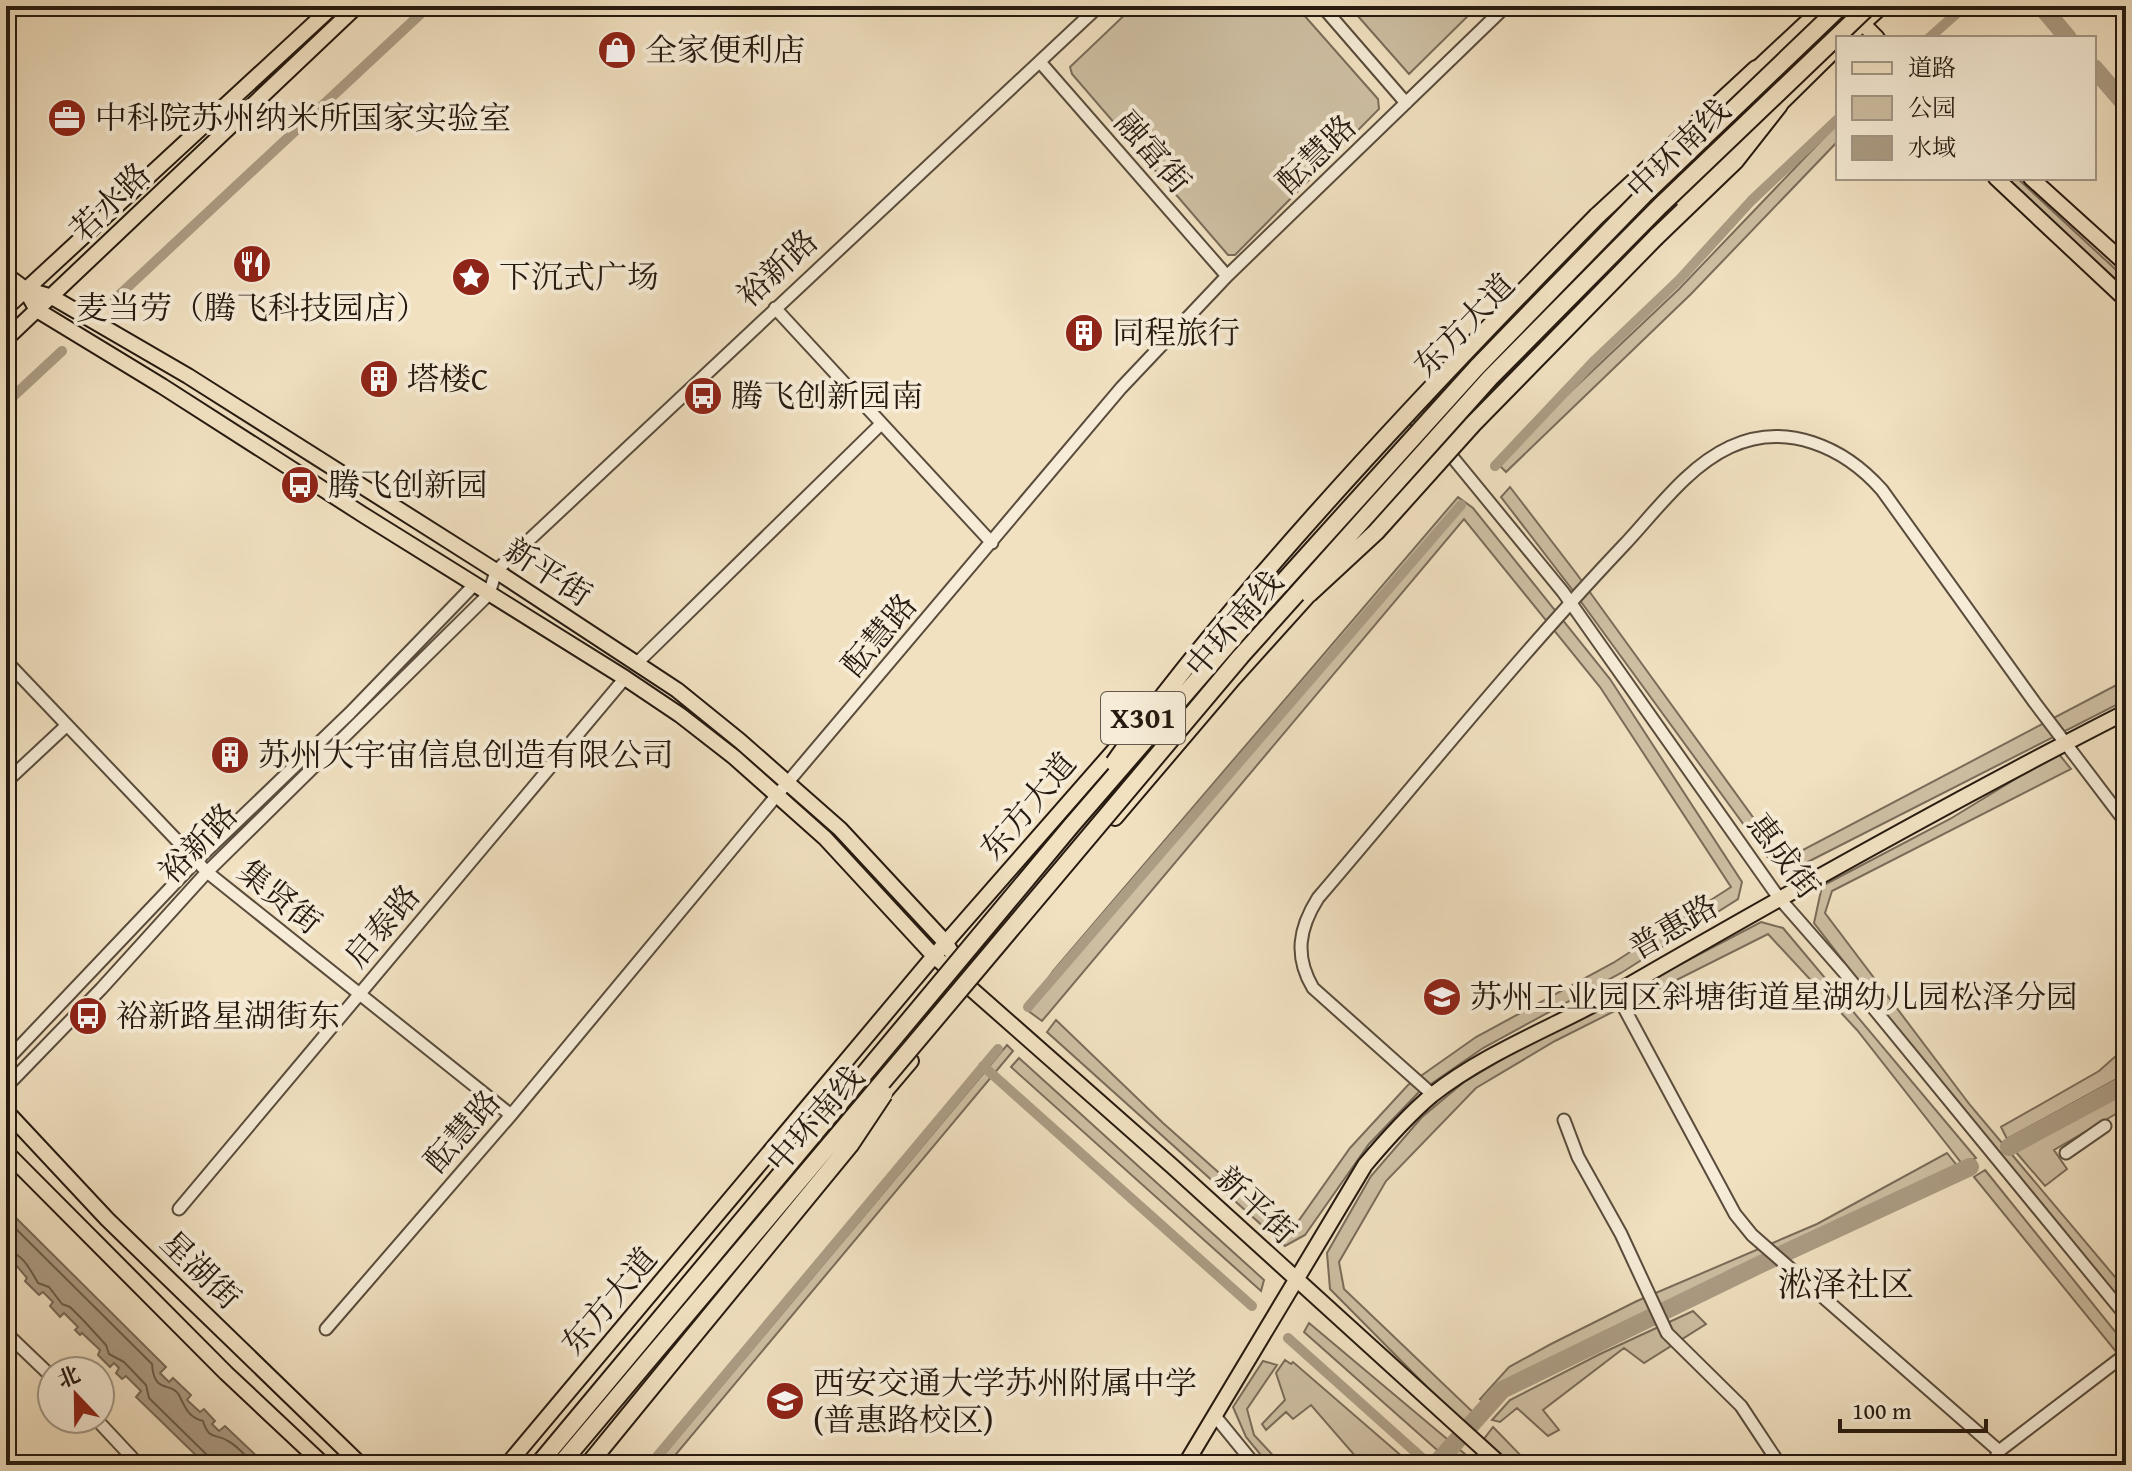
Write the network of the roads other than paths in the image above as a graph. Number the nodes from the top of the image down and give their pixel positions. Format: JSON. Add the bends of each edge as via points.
{"nodes":[{"id":1,"x":333,"y":6,"type":"edge"},
{"id":2,"x":357,"y":6,"type":"edge"},
{"id":3,"x":1099,"y":6,"type":"edge"},
{"id":4,"x":1322,"y":6,"type":"edge"},
{"id":5,"x":1506,"y":6,"type":"edge"},
{"id":6,"x":1843,"y":6,"type":"edge"},
{"id":7,"x":1869,"y":6,"type":"edge"},
{"id":8,"x":1882,"y":6,"type":"edge"},
{"id":9,"x":1821,"y":7,"type":"edge"},
{"id":10,"x":1862,"y":24,"type":"junction"},
{"id":11,"x":1838,"y":36,"type":"edge"},
{"id":12,"x":1845,"y":36,"type":"edge"},
{"id":13,"x":1849,"y":36,"type":"edge"},
{"id":14,"x":1875,"y":36,"type":"edge"},
{"id":15,"x":1836,"y":38,"type":"edge"},
{"id":16,"x":1836,"y":49,"type":"edge"},
{"id":17,"x":1040,"y":62,"type":"junction"},
{"id":18,"x":1756,"y":69,"type":"junction"},
{"id":19,"x":1406,"y":103,"type":"junction"},
{"id":20,"x":1779,"y":105,"type":"junction"},
{"id":21,"x":1998,"y":180,"type":"edge"},
{"id":22,"x":2033,"y":180,"type":"edge"},
{"id":23,"x":2126,"y":264,"type":"edge"},
{"id":24,"x":6,"y":275,"type":"edge"},
{"id":25,"x":1227,"y":276,"type":"junction"},
{"id":26,"x":25,"y":289,"type":"junction"},
{"id":27,"x":52,"y":297,"type":"junction"},
{"id":28,"x":2126,"y":300,"type":"edge"},
{"id":29,"x":6,"y":308,"type":"edge"},
{"id":30,"x":775,"y":308,"type":"junction"},
{"id":31,"x":37,"y":310,"type":"junction"},
{"id":32,"x":6,"y":339,"type":"edge"},
{"id":33,"x":1417,"y":414,"type":"junction"},
{"id":34,"x":881,"y":424,"type":"junction"},
{"id":35,"x":1445,"y":445,"type":"junction"},
{"id":36,"x":992,"y":543,"type":"junction"},
{"id":37,"x":496,"y":571,"type":"junction"},
{"id":38,"x":474,"y":585,"type":"junction"},
{"id":39,"x":489,"y":594,"type":"junction"},
{"id":40,"x":1570,"y":602,"type":"junction"},
{"id":41,"x":1241,"y":656,"type":"junction"},
{"id":42,"x":6,"y":661,"type":"edge"},
{"id":43,"x":637,"y":663,"type":"junction"},
{"id":44,"x":625,"y":678,"type":"junction"},
{"id":45,"x":2126,"y":712,"type":"edge"},
{"id":46,"x":66,"y":726,"type":"junction"},
{"id":47,"x":2065,"y":743,"type":"junction"},
{"id":48,"x":6,"y":782,"type":"edge"},
{"id":49,"x":788,"y":782,"type":"junction"},
{"id":50,"x":777,"y":795,"type":"junction"},
{"id":51,"x":2126,"y":823,"type":"edge"},
{"id":52,"x":1071,"y":826,"type":"junction"},
{"id":53,"x":196,"y":861,"type":"junction"},
{"id":54,"x":207,"y":872,"type":"junction"},
{"id":55,"x":1779,"y":898,"type":"junction"},
{"id":56,"x":946,"y":943,"type":"junction"},
{"id":57,"x":934,"y":956,"type":"junction"},
{"id":58,"x":971,"y":987,"type":"junction"},
{"id":59,"x":359,"y":993,"type":"junction"},
{"id":60,"x":1616,"y":993,"type":"junction"},
{"id":61,"x":927,"y":1031,"type":"junction"},
{"id":62,"x":6,"y":1061,"type":"edge"},
{"id":63,"x":6,"y":1087,"type":"edge"},
{"id":64,"x":1433,"y":1095,"type":"junction"},
{"id":65,"x":6,"y":1111,"type":"edge"},
{"id":66,"x":511,"y":1115,"type":"junction"},
{"id":67,"x":1564,"y":1120,"type":"dead end"},
{"id":68,"x":2105,"y":1126,"type":"dead end"},
{"id":69,"x":6,"y":1152,"type":"edge"},
{"id":70,"x":2066,"y":1153,"type":"dead end"},
{"id":71,"x":179,"y":1209,"type":"dead end"},
{"id":72,"x":1297,"y":1281,"type":"junction"},
{"id":73,"x":2126,"y":1316,"type":"edge"},
{"id":74,"x":326,"y":1329,"type":"dead end"},
{"id":75,"x":6,"y":1333,"type":"edge"},
{"id":76,"x":2126,"y":1354,"type":"edge"},
{"id":77,"x":36,"y":1362,"type":"edge"},
{"id":78,"x":1215,"y":1416,"type":"junction"},
{"id":79,"x":111,"y":1435,"type":"edge"},
{"id":80,"x":1999,"y":1451,"type":"junction"},
{"id":81,"x":139,"y":1465,"type":"edge"},
{"id":82,"x":324,"y":1465,"type":"edge"},
{"id":83,"x":361,"y":1465,"type":"edge"},
{"id":84,"x":507,"y":1465,"type":"edge"},
{"id":85,"x":538,"y":1465,"type":"edge"},
{"id":86,"x":560,"y":1465,"type":"edge"},
{"id":87,"x":578,"y":1465,"type":"edge"},
{"id":88,"x":588,"y":1465,"type":"edge"},
{"id":89,"x":1185,"y":1465,"type":"edge"},
{"id":90,"x":1255,"y":1465,"type":"edge"},
{"id":91,"x":1501,"y":1465,"type":"edge"},
{"id":92,"x":1780,"y":1465,"type":"edge"},
{"id":93,"x":1992,"y":1465,"type":"edge"}],
"edges":[{"from":1,"to":26,"type":"main road","name":"若水路"},
{"from":2,"to":27,"type":"main road","name":"若水路"},
{"from":3,"to":17,"type":"street","name":"裕新路"},
{"from":4,"to":19,"type":"street"},
{"from":5,"to":19,"type":"street","name":"酝慧路"},
{"from":6,"to":10,"type":"main road"},
{"from":6,"to":52,"type":"highway","name":"中环南线","bridge":true,"via":[[1645,194],[1477,367]]},
{"from":7,"to":11,"type":"highway","name":"中环南线","bridge":true},
{"from":8,"to":10,"type":"main road"},
{"from":9,"to":12,"type":"main road"},
{"from":9,"to":18,"type":"main road","name":"东方大道","number":"X301"},
{"from":10,"to":13,"type":"main road"},
{"from":10,"to":14,"type":"main road"},
{"from":15,"to":41,"type":"highway","name":"中环南线","bridge":true,"via":[[1490,378]]},
{"from":16,"to":20,"type":"main road","number":"X301"},
{"from":17,"to":25,"type":"street","name":"融富街"},
{"from":17,"to":30,"type":"street","name":"裕新路"},
{"from":18,"to":33,"type":"main road","name":"东方大道","number":"X301"},
{"from":18,"to":52,"type":"highway","bridge":true,"via":[[1597,216],[1417,401],[1151,709]]},
{"from":19,"to":25,"type":"street","name":"酝慧路"},
{"from":20,"to":35,"type":"main road","number":"X301"},
{"from":20,"to":41,"type":"highway","bridge":true,"via":[[1735,161],[1473,424],[1376,532]]},
{"from":21,"to":28,"type":"main road"},
{"from":22,"to":23,"type":"main road"},
{"from":24,"to":26,"type":"main road","name":"新平街"},
{"from":25,"to":36,"type":"street","name":"酝慧路","via":[[1121,388]]},
{"from":26,"to":27,"type":"main road","name":"新平街"},
{"from":26,"to":29,"type":"main road","name":"若水路"},
{"from":26,"to":31,"type":"main road","name":"新平街"},
{"from":27,"to":31,"type":"main road","name":"若水路"},
{"from":27,"to":37,"type":"main road","name":"新平街","via":[[188,376]]},
{"from":30,"to":34,"type":"street"},
{"from":30,"to":37,"type":"street","name":"裕新路"},
{"from":31,"to":32,"type":"main road","name":"若水路"},
{"from":31,"to":38,"type":"main road","name":"新平街"},
{"from":33,"to":35,"type":"street","name":"惠成街"},
{"from":33,"to":56,"type":"main road","name":"东方大道","number":"X301","via":[[1075,792]]},
{"from":34,"to":36,"type":"street"},
{"from":34,"to":43,"type":"street"},
{"from":35,"to":40,"type":"street","name":"惠成街"},
{"from":35,"to":58,"type":"main road","number":"X301","via":[[1234,678]]},
{"from":36,"to":49,"type":"street","name":"酝慧路"},
{"from":37,"to":38,"type":"main road","name":"裕新路"},
{"from":37,"to":39,"type":"street","name":"裕新路"},
{"from":37,"to":43,"type":"main road","name":"新平街"},
{"from":38,"to":39,"type":"main road","name":"新平街"},
{"from":38,"to":53,"type":"street","name":"裕新路"},
{"from":39,"to":44,"type":"main road","name":"新平街"},
{"from":39,"to":54,"type":"street","name":"裕新路"},
{"from":40,"to":47,"type":"street","via":[[1706,461],[1765,437],[1811,441],[1846,457],[1882,490]]},
{"from":40,"to":55,"type":"street","name":"惠成街"},
{"from":40,"to":64,"type":"street","via":[[1318,898],[1301,931],[1303,967],[1313,988]]},
{"from":41,"to":61,"type":"highway","name":"中环南线","bridge":true},
{"from":42,"to":46,"type":"street","name":"集贤街"},
{"from":43,"to":49,"type":"main road","name":"新平街"},
{"from":44,"to":50,"type":"main road","name":"新平街","via":[[691,723]]},
{"from":44,"to":59,"type":"street","name":"启泰路"},
{"from":45,"to":47,"type":"main road","name":"普惠路"},
{"from":46,"to":48,"type":"street"},
{"from":46,"to":53,"type":"street","name":"集贤街"},
{"from":47,"to":51,"type":"street"},
{"from":47,"to":55,"type":"main road","name":"普惠路"},
{"from":49,"to":50,"type":"street","name":"酝慧路"},
{"from":49,"to":56,"type":"main road","name":"新平街","via":[[840,829]]},
{"from":50,"to":57,"type":"main road","name":"新平街","via":[[825,838]]},
{"from":50,"to":66,"type":"street","name":"酝慧路"},
{"from":52,"to":85,"type":"highway","name":"中环南线","bridge":true},
{"from":53,"to":54,"type":"street","name":"集贤街"},
{"from":53,"to":62,"type":"street","name":"裕新路"},
{"from":54,"to":59,"type":"street","name":"集贤街"},
{"from":54,"to":63,"type":"street","name":"裕新路"},
{"from":55,"to":60,"type":"main road","name":"普惠路"},
{"from":55,"to":73,"type":"street","name":"惠成街"},
{"from":56,"to":57,"type":"main road","name":"东方大道","number":"X301"},
{"from":56,"to":58,"type":"main road","name":"新平街"},
{"from":57,"to":58,"type":"main road","name":"新平街"},
{"from":57,"to":84,"type":"main road","name":"东方大道","number":"X301"},
{"from":58,"to":72,"type":"main road","name":"新平街"},
{"from":58,"to":87,"type":"main road","number":"X301"},
{"from":59,"to":66,"type":"street","name":"集贤街"},
{"from":59,"to":71,"type":"street","name":"启泰路"},
{"from":60,"to":64,"type":"main road","name":"普惠路","via":[[1470,1069]]},
{"from":60,"to":80,"type":"street","via":[[1746,1228]]},
{"from":61,"to":86,"type":"highway","name":"中环南线","bridge":true},
{"from":61,"to":88,"type":"highway","bridge":true,"via":[[850,1145]]},
{"from":64,"to":72,"type":"main road","name":"普惠路","via":[[1365,1165]]},
{"from":65,"to":83,"type":"main road","name":"星湖街","via":[[107,1219]]},
{"from":66,"to":74,"type":"street","name":"酝慧路"},
{"from":67,"to":92,"type":"street","via":[[1667,1333],[1741,1406]]},
{"from":68,"to":70,"type":"street"},
{"from":69,"to":82,"type":"main road","name":"星湖街"},
{"from":72,"to":78,"type":"main road","name":"普惠路"},
{"from":72,"to":91,"type":"main road","name":"新平街"},
{"from":75,"to":77,"type":"street"},
{"from":76,"to":80,"type":"street"},
{"from":78,"to":89,"type":"main road","name":"普惠路"},
{"from":78,"to":90,"type":"street"},
{"from":79,"to":81,"type":"street"},
{"from":80,"to":93,"type":"street"}]}
